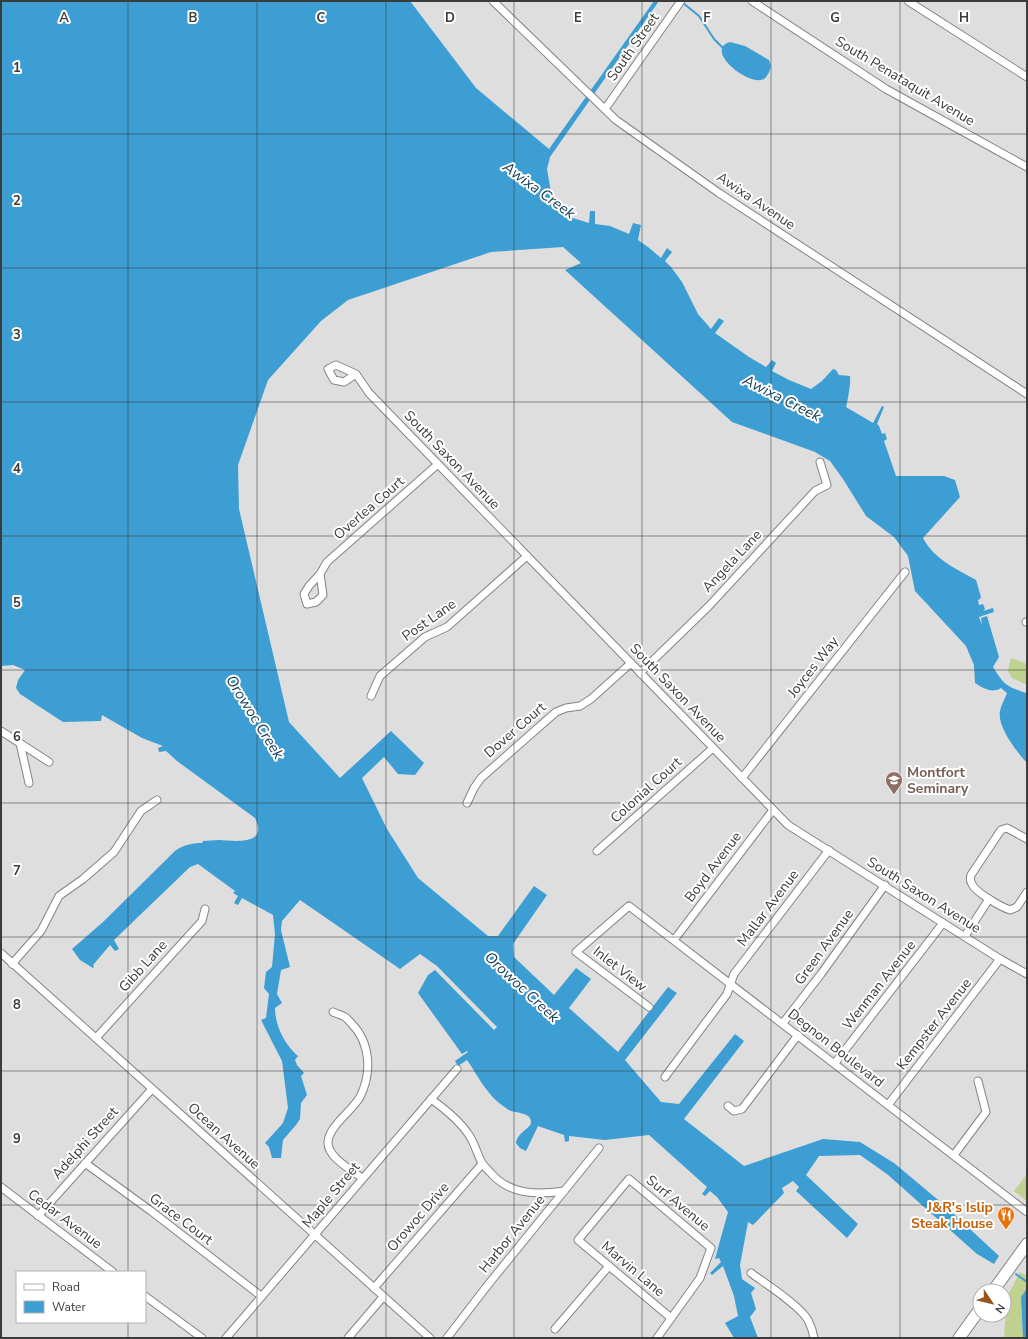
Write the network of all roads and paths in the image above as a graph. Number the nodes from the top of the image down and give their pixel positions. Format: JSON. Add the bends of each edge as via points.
{"nodes":[{"id":1,"x":493,"y":1,"type":"edge"},
{"id":2,"x":681,"y":1,"type":"edge"},
{"id":3,"x":752,"y":1,"type":"edge"},
{"id":4,"x":908,"y":1,"type":"edge"},
{"id":5,"x":1027,"y":77,"type":"edge"},
{"id":6,"x":605,"y":109,"type":"junction"},
{"id":7,"x":1027,"y":167,"type":"edge"},
{"id":8,"x":356,"y":374,"type":"dead end"},
{"id":9,"x":1027,"y":394,"type":"edge"},
{"id":10,"x":820,"y":462,"type":"dead end"},
{"id":11,"x":438,"y":464,"type":"junction"},
{"id":12,"x":527,"y":556,"type":"junction"},
{"id":13,"x":905,"y":572,"type":"dead end"},
{"id":14,"x":320,"y":574,"type":"dead end"},
{"id":15,"x":631,"y":663,"type":"junction"},
{"id":16,"x":640,"y":673,"type":"junction"},
{"id":17,"x":371,"y":696,"type":"dead end"},
{"id":18,"x":1,"y":731,"type":"edge"},
{"id":19,"x":20,"y":743,"type":"junction"},
{"id":20,"x":713,"y":748,"type":"junction"},
{"id":21,"x":49,"y":762,"type":"dead end"},
{"id":22,"x":742,"y":778,"type":"junction"},
{"id":23,"x":28,"y":783,"type":"dead end"},
{"id":24,"x":157,"y":800,"type":"dead end"},
{"id":25,"x":467,"y":803,"type":"dead end"},
{"id":26,"x":773,"y":810,"type":"junction"},
{"id":27,"x":1027,"y":839,"type":"edge"},
{"id":28,"x":829,"y":850,"type":"junction"},
{"id":29,"x":597,"y":851,"type":"dead end"},
{"id":30,"x":885,"y":885,"type":"junction"},
{"id":31,"x":1027,"y":892,"type":"edge"},
{"id":32,"x":989,"y":899,"type":"junction"},
{"id":33,"x":205,"y":909,"type":"dead end"},
{"id":34,"x":943,"y":922,"type":"junction"},
{"id":35,"x":965,"y":936,"type":"junction"},
{"id":36,"x":674,"y":940,"type":"junction"},
{"id":37,"x":576,"y":952,"type":"joint"},
{"id":38,"x":1,"y":953,"type":"edge"},
{"id":39,"x":1000,"y":959,"type":"junction"},
{"id":40,"x":12,"y":964,"type":"junction"},
{"id":41,"x":1027,"y":974,"type":"edge"},
{"id":42,"x":730,"y":984,"type":"junction"},
{"id":43,"x":649,"y":1008,"type":"dead end"},
{"id":44,"x":333,"y":1012,"type":"dead end"},
{"id":45,"x":782,"y":1023,"type":"junction"},
{"id":46,"x":798,"y":1035,"type":"junction"},
{"id":47,"x":96,"y":1038,"type":"junction"},
{"id":48,"x":835,"y":1063,"type":"junction"},
{"id":49,"x":457,"y":1069,"type":"dead end"},
{"id":50,"x":665,"y":1077,"type":"dead end"},
{"id":51,"x":978,"y":1081,"type":"dead end"},
{"id":52,"x":152,"y":1089,"type":"junction"},
{"id":53,"x":431,"y":1099,"type":"junction"},
{"id":54,"x":888,"y":1104,"type":"junction"},
{"id":55,"x":728,"y":1106,"type":"dead end"},
{"id":56,"x":599,"y":1148,"type":"dead end"},
{"id":57,"x":954,"y":1155,"type":"junction"},
{"id":58,"x":85,"y":1163,"type":"junction"},
{"id":59,"x":482,"y":1164,"type":"junction"},
{"id":60,"x":362,"y":1178,"type":"junction"},
{"id":61,"x":1,"y":1187,"type":"edge"},
{"id":62,"x":564,"y":1191,"type":"junction"},
{"id":63,"x":1027,"y":1212,"type":"edge"},
{"id":64,"x":38,"y":1216,"type":"junction"},
{"id":65,"x":314,"y":1235,"type":"junction"},
{"id":66,"x":578,"y":1240,"type":"joint"},
{"id":67,"x":1027,"y":1244,"type":"edge"},
{"id":68,"x":609,"y":1266,"type":"junction"},
{"id":69,"x":112,"y":1271,"type":"edge"},
{"id":70,"x":751,"y":1273,"type":"dead end"},
{"id":71,"x":999,"y":1283,"type":"edge"},
{"id":72,"x":374,"y":1288,"type":"junction"},
{"id":73,"x":261,"y":1296,"type":"junction"},
{"id":74,"x":146,"y":1297,"type":"edge"},
{"id":75,"x":384,"y":1297,"type":"junction"},
{"id":76,"x":671,"y":1318,"type":"junction"},
{"id":77,"x":972,"y":1320,"type":"edge"},
{"id":78,"x":555,"y":1329,"type":"dead end"},
{"id":79,"x":202,"y":1338,"type":"edge"},
{"id":80,"x":226,"y":1338,"type":"edge"},
{"id":81,"x":348,"y":1338,"type":"edge"},
{"id":82,"x":430,"y":1338,"type":"edge"},
{"id":83,"x":447,"y":1338,"type":"edge"},
{"id":84,"x":658,"y":1338,"type":"edge"},
{"id":85,"x":814,"y":1338,"type":"edge"},
{"id":86,"x":959,"y":1338,"type":"edge"}],
"edges":[{"from":1,"to":6,"type":"street","name":"Awixa Avenue"},
{"from":2,"to":6,"type":"street","name":"South Street"},
{"from":3,"to":7,"type":"street","name":"South Penataquit Avenue","via":[[886,89]]},
{"from":4,"to":5,"type":"street"},
{"from":6,"to":9,"type":"street","name":"Awixa Avenue","via":[[616,120],[719,193]]},
{"from":8,"to":11,"type":"street","name":"South Saxon Avenue","via":[[370,393]]},
{"from":10,"to":16,"type":"street","name":"Angela Lane","via":[[827,485],[815,491],[710,606]]},
{"from":11,"to":12,"type":"street","name":"South Saxon Avenue"},
{"from":11,"to":14,"type":"street","name":"Overlea Court","via":[[331,558]]},
{"from":12,"to":15,"type":"street","name":"South Saxon Avenue"},
{"from":12,"to":17,"type":"street","name":"Post Lane","via":[[447,627],[426,637],[380,676]]},
{"from":13,"to":22,"type":"street","name":"Joyces Way"},
{"from":15,"to":16,"type":"street","name":"South Saxon Avenue"},
{"from":15,"to":25,"type":"street","name":"Dover Court","via":[[591,699],[580,706],[556,712],[481,778]]},
{"from":16,"to":20,"type":"street","name":"South Saxon Avenue"},
{"from":18,"to":19,"type":"street"},
{"from":19,"to":21,"type":"street"},
{"from":19,"to":23,"type":"street"},
{"from":20,"to":22,"type":"street","name":"South Saxon Avenue"},
{"from":20,"to":29,"type":"street","name":"Colonial Court"},
{"from":22,"to":26,"type":"street","name":"South Saxon Avenue"},
{"from":24,"to":40,"type":"street","via":[[141,811],[114,852],[83,880],[59,896],[40,931]]},
{"from":26,"to":28,"type":"street","name":"South Saxon Avenue","via":[[788,825]]},
{"from":26,"to":36,"type":"street","name":"Boyd Avenue"},
{"from":27,"to":32,"type":"street","via":[[1007,828],[1001,830],[972,875],[973,887]]},
{"from":28,"to":30,"type":"street","name":"South Saxon Avenue"},
{"from":28,"to":42,"type":"street","name":"Mallar Avenue","via":[[734,974]]},
{"from":30,"to":34,"type":"street","name":"South Saxon Avenue"},
{"from":30,"to":45,"type":"street","name":"Green Avenue"},
{"from":31,"to":32,"type":"street","via":[[1013,909],[1005,909]]},
{"from":32,"to":35,"type":"street"},
{"from":33,"to":47,"type":"street","name":"Gibb Lane","via":[[202,921]]},
{"from":34,"to":35,"type":"street","name":"South Saxon Avenue"},
{"from":34,"to":48,"type":"street","name":"Wenman Avenue"},
{"from":35,"to":39,"type":"street","name":"South Saxon Avenue"},
{"from":36,"to":37,"type":"street","name":"Degnon Boulevard","via":[[629,906]]},
{"from":36,"to":42,"type":"street","name":"Degnon Boulevard"},
{"from":37,"to":43,"type":"street","name":"Inlet View"},
{"from":38,"to":40,"type":"street","name":"Ocean Avenue"},
{"from":39,"to":41,"type":"street","name":"South Saxon Avenue"},
{"from":39,"to":54,"type":"street","name":"Kempster Avenue"},
{"from":40,"to":47,"type":"street","name":"Ocean Avenue"},
{"from":42,"to":45,"type":"street","name":"Degnon Boulevard"},
{"from":42,"to":50,"type":"street","name":"Mallar Avenue","via":[[727,994]]},
{"from":44,"to":60,"type":"street","via":[[345,1017],[356,1027],[368,1055],[368,1070],[359,1097],[334,1129],[328,1142],[330,1152]]},
{"from":45,"to":46,"type":"street","name":"Degnon Boulevard"},
{"from":46,"to":48,"type":"street","name":"Degnon Boulevard"},
{"from":46,"to":55,"type":"street","via":[[742,1109],[734,1110]]},
{"from":47,"to":52,"type":"street","name":"Ocean Avenue"},
{"from":48,"to":54,"type":"street","name":"Degnon Boulevard"},
{"from":49,"to":53,"type":"street","name":"Maple Street"},
{"from":51,"to":57,"type":"street","via":[[986,1112]]},
{"from":52,"to":58,"type":"street","name":"Adelphi Street"},
{"from":52,"to":65,"type":"street","name":"Ocean Avenue"},
{"from":53,"to":59,"type":"street","via":[[469,1134]]},
{"from":53,"to":60,"type":"street","name":"Maple Street"},
{"from":54,"to":57,"type":"street","name":"Degnon Boulevard"},
{"from":56,"to":62,"type":"street","name":"Harbor Avenue"},
{"from":57,"to":63,"type":"street","name":"Degnon Boulevard"},
{"from":58,"to":64,"type":"street","name":"Adelphi Street"},
{"from":58,"to":73,"type":"street","name":"Grace Court"},
{"from":59,"to":62,"type":"street","via":[[502,1184],[512,1189],[545,1194]]},
{"from":59,"to":72,"type":"street","name":"Orowoc Drive"},
{"from":60,"to":65,"type":"street","name":"Maple Street"},
{"from":61,"to":64,"type":"street","name":"Cedar Avenue"},
{"from":62,"to":83,"type":"street","name":"Harbor Avenue"},
{"from":64,"to":69,"type":"street","name":"Cedar Avenue"},
{"from":65,"to":72,"type":"street","name":"Ocean Avenue"},
{"from":65,"to":73,"type":"street","name":"Maple Street"},
{"from":66,"to":68,"type":"street","name":"Marvin Lane"},
{"from":66,"to":76,"type":"street","name":"Surf Avenue","via":[[629,1179],[711,1248],[700,1278]]},
{"from":67,"to":71,"type":"main road"},
{"from":68,"to":76,"type":"street","name":"Marvin Lane"},
{"from":68,"to":78,"type":"street"},
{"from":70,"to":85,"type":"street","via":[[798,1308],[807,1319]]},
{"from":72,"to":75,"type":"street","name":"Ocean Avenue"},
{"from":73,"to":80,"type":"street","name":"Maple Street"},
{"from":74,"to":79,"type":"street"},
{"from":75,"to":81,"type":"street"},
{"from":75,"to":82,"type":"street","name":"Ocean Avenue"},
{"from":76,"to":84,"type":"street"},
{"from":77,"to":86,"type":"main road"}]}
